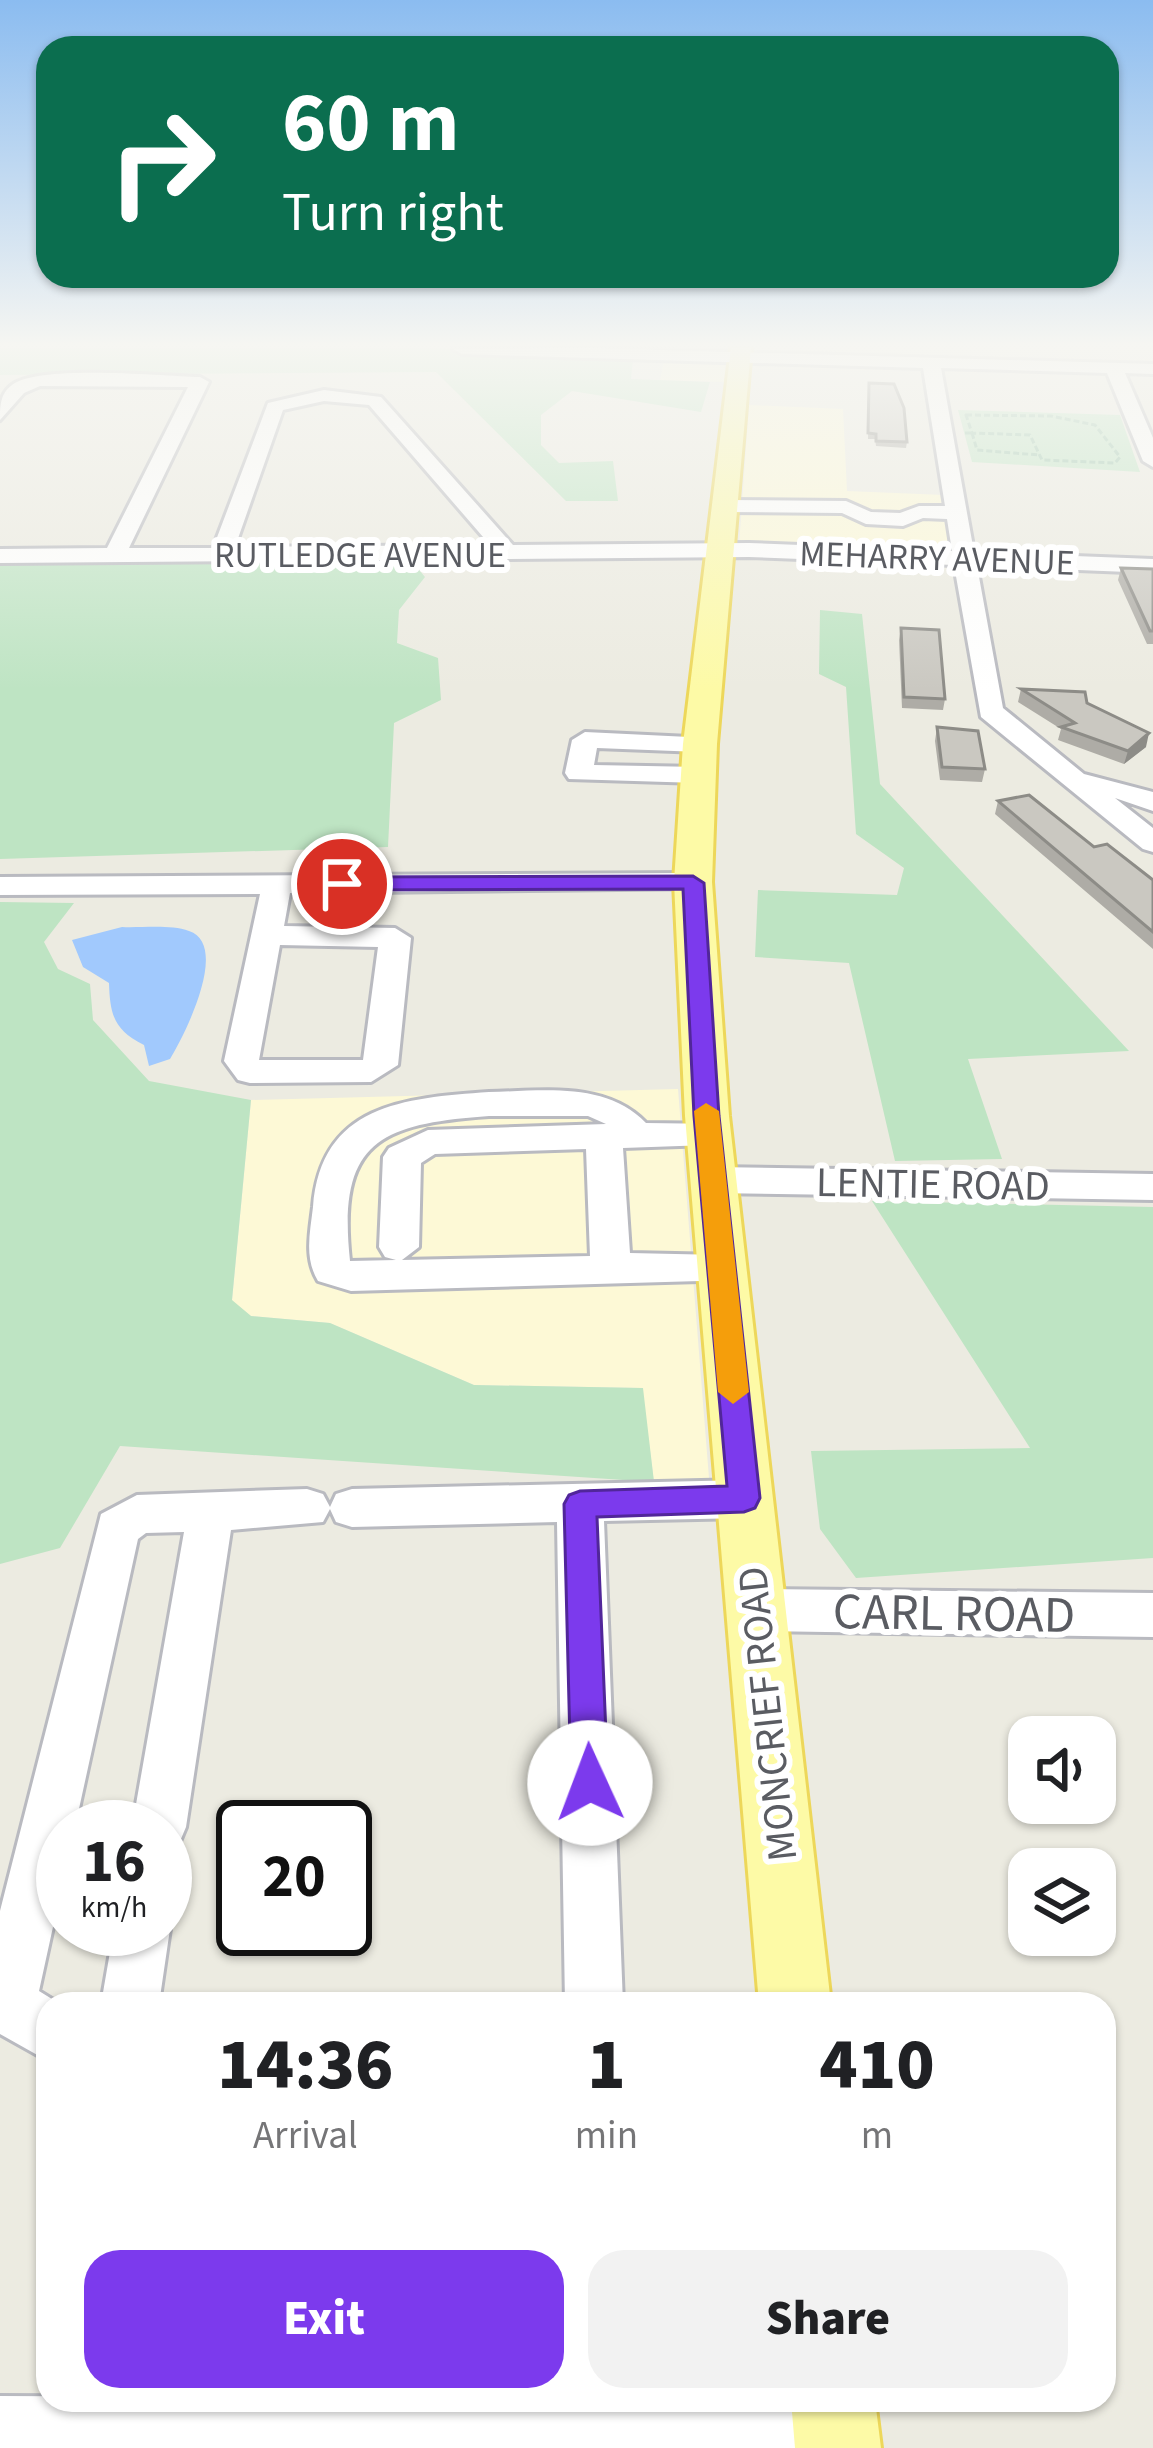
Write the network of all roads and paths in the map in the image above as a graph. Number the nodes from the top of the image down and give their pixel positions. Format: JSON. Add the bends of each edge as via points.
{"nodes":[{"id":1,"x":160,"y":462,"type":"edge"},
{"id":2,"x":255,"y":462,"type":"edge"},
{"id":3,"x":429,"y":462,"type":"edge"},
{"id":4,"x":730,"y":462,"type":"edge"},
{"id":5,"x":948,"y":462,"type":"edge"},
{"id":6,"x":725,"y":506,"type":"junction"},
{"id":7,"x":956,"y":513,"type":"junction"},
{"id":8,"x":720,"y":551,"type":"junction"},
{"id":9,"x":508,"y":553,"type":"junction"},
{"id":10,"x":0,"y":556,"type":"edge"},
{"id":11,"x":114,"y":556,"type":"junction"},
{"id":12,"x":221,"y":556,"type":"junction"},
{"id":13,"x":965,"y":558,"type":"junction"},
{"id":14,"x":1153,"y":566,"type":"edge"},
{"id":15,"x":700,"y":744,"type":"junction"},
{"id":16,"x":1059,"y":767,"type":"junction"},
{"id":17,"x":698,"y":775,"type":"junction"},
{"id":18,"x":1153,"y":802,"type":"edge"},
{"id":19,"x":1153,"y":843,"type":"edge"},
{"id":20,"x":693,"y":883,"type":"junction"},
{"id":21,"x":277,"y":884,"type":"junction"},
{"id":22,"x":0,"y":886,"type":"edge"},
{"id":23,"x":266,"y":934,"type":"junction"},
{"id":24,"x":619,"y":1135,"type":"junction"},
{"id":25,"x":710,"y":1156,"type":"junction"},
{"id":26,"x":1153,"y":1187,"type":"edge"},
{"id":27,"x":399,"y":1247,"type":"dead end"},
{"id":28,"x":623,"y":1270,"type":"junction"},
{"id":29,"x":722,"y":1270,"type":"junction"},
{"id":30,"x":744,"y":1498,"type":"junction"},
{"id":31,"x":580,"y":1504,"type":"junction"},
{"id":32,"x":211,"y":1511,"type":"junction"},
{"id":33,"x":755,"y":1610,"type":"junction"},
{"id":34,"x":1153,"y":1615,"type":"edge"},
{"id":35,"x":163,"y":1800,"type":"edge"},
{"id":36,"x":138,"y":1956,"type":"edge"},
{"id":37,"x":132,"y":1992,"type":"edge"},
{"id":38,"x":593,"y":1992,"type":"edge"},
{"id":39,"x":794,"y":1992,"type":"edge"},
{"id":40,"x":36,"y":2023,"type":"edge"},
{"id":41,"x":836,"y":2422,"type":"edge"},
{"id":42,"x":0,"y":2431,"type":"edge"}],
"edges":[{"from":1,"to":11,"type":"street"},
{"from":2,"to":12,"type":"street"},
{"from":3,"to":9,"type":"street"},
{"from":4,"to":6,"type":"main road","name":"MONCRIEF ROAD"},
{"from":5,"to":7,"type":"street"},
{"from":6,"to":7,"type":"street","via":[[846,507],[866,518],[903,520]]},
{"from":6,"to":8,"type":"main road","name":"MONCRIEF ROAD"},
{"from":7,"to":13,"type":"street"},
{"from":8,"to":9,"type":"street","name":"RUTLEDGE AVENUE"},
{"from":8,"to":13,"type":"street","name":"MEHARRY AVENUE"},
{"from":8,"to":15,"type":"main road","name":"MONCRIEF ROAD"},
{"from":9,"to":12,"type":"street","name":"RUTLEDGE AVENUE"},
{"from":10,"to":11,"type":"street","name":"RUTLEDGE AVENUE"},
{"from":11,"to":12,"type":"street","name":"RUTLEDGE AVENUE"},
{"from":13,"to":14,"type":"street","name":"MEHARRY AVENUE"},
{"from":13,"to":16,"type":"street","via":[[990,711]]},
{"from":15,"to":17,"type":"main road","name":"MONCRIEF ROAD"},
{"from":15,"to":17,"type":"street","via":[[585,740],[579,773]]},
{"from":16,"to":18,"type":"street"},
{"from":16,"to":19,"type":"street"},
{"from":17,"to":20,"type":"main road","name":"MONCRIEF ROAD"},
{"from":20,"to":21,"type":"street"},
{"from":20,"to":25,"type":"main road","name":"MONCRIEF ROAD"},
{"from":21,"to":22,"type":"street"},
{"from":21,"to":23,"type":"street"},
{"from":23,"to":23,"type":"street","via":[[241,1061],[250,1072],[380,1065],[395,938]]},
{"from":24,"to":25,"type":"street","name":"LENTIE ROAD"},
{"from":24,"to":27,"type":"street","name":"LENTIE ROAD","via":[[428,1142],[403,1156]]},
{"from":24,"to":28,"type":"street","via":[[610,1259]]},
{"from":24,"to":28,"type":"street","via":[[616,1113],[592,1104],[434,1106],[376,1127],[334,1170],[328,1256],[332,1271],[351,1276]]},
{"from":25,"to":26,"type":"street","name":"LENTIE ROAD"},
{"from":25,"to":29,"type":"main road","name":"MONCRIEF ROAD"},
{"from":28,"to":29,"type":"street"},
{"from":29,"to":30,"type":"main road","name":"MONCRIEF ROAD"},
{"from":30,"to":31,"type":"street"},
{"from":30,"to":33,"type":"main road","name":"MONCRIEF ROAD"},
{"from":31,"to":32,"type":"street"},
{"from":31,"to":38,"type":"street"},
{"from":32,"to":35,"type":"street"},
{"from":32,"to":40,"type":"street","via":[[137,1514],[125,1518],[111,1544],[10,1994],[16,2010]]},
{"from":33,"to":34,"type":"street","name":"CARL ROAD"},
{"from":33,"to":39,"type":"main road","name":"MONCRIEF ROAD"},
{"from":36,"to":37,"type":"street"},
{"from":41,"to":42,"type":"street"}]}
